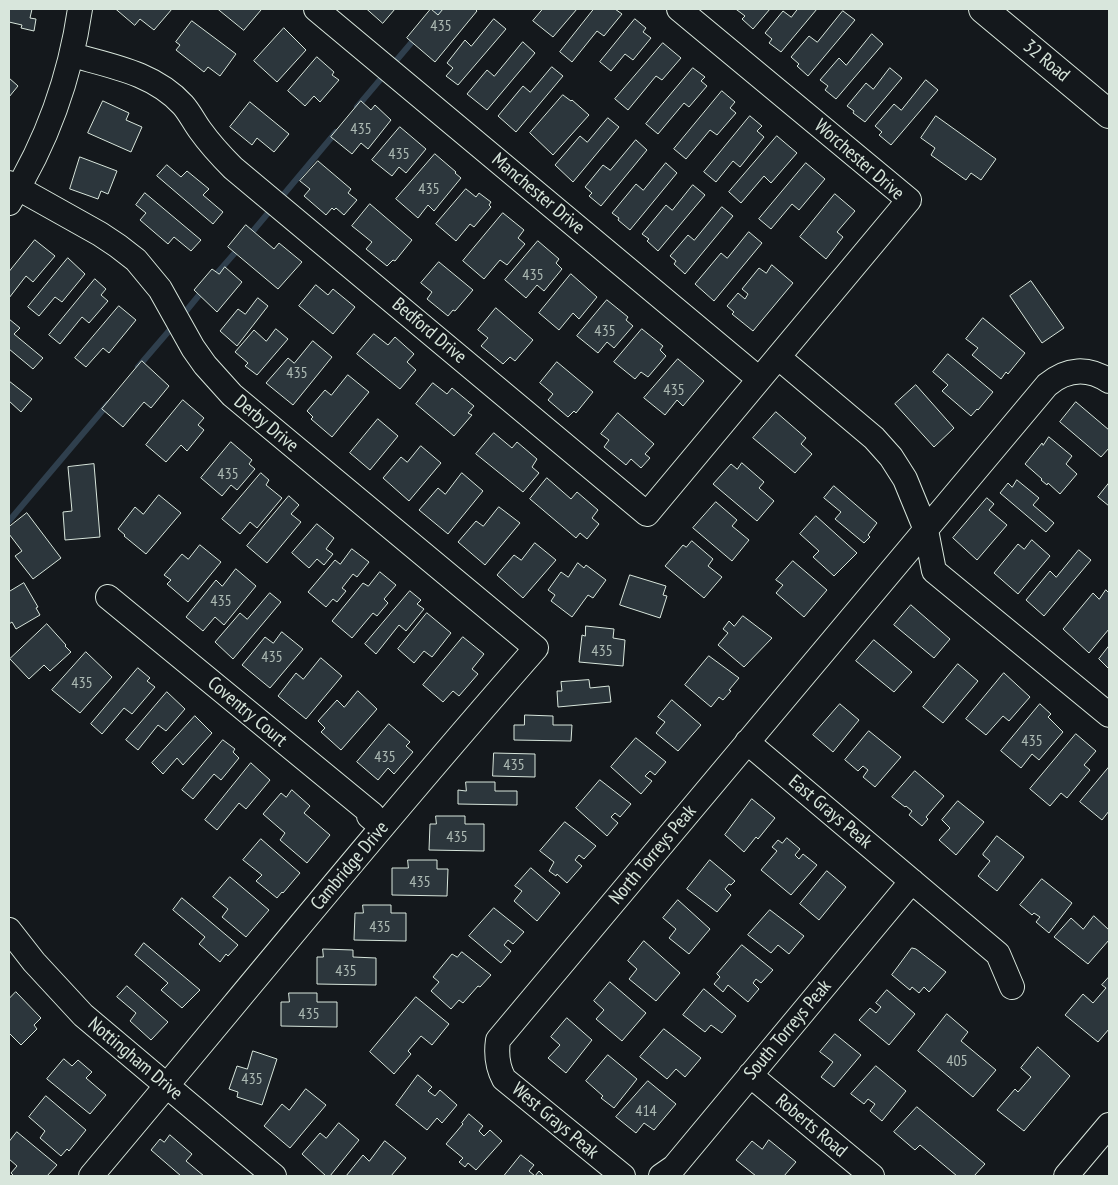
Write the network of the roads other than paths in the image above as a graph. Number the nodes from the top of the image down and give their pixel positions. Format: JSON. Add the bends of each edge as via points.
{"nodes":[{"id":1,"x":80,"y":9,"type":"edge"},
{"id":2,"x":316,"y":9,"type":"edge"},
{"id":3,"x":679,"y":9,"type":"edge"},
{"id":4,"x":983,"y":9,"type":"edge"},
{"id":5,"x":72,"y":55,"type":"junction"},
{"id":6,"x":1107,"y":108,"type":"edge"},
{"id":7,"x":12,"y":191,"type":"edge"},
{"id":8,"x":778,"y":357,"type":"junction"},
{"id":9,"x":760,"y":379,"type":"junction"},
{"id":10,"x":1109,"y":382,"type":"edge"},
{"id":11,"x":926,"y":530,"type":"junction"},
{"id":12,"x":108,"y":597,"type":"dead end"},
{"id":13,"x":536,"y":648,"type":"joint"},
{"id":14,"x":1109,"y":715,"type":"edge"},
{"id":15,"x":747,"y":742,"type":"junction"},
{"id":16,"x":382,"y":827,"type":"junction"},
{"id":17,"x":912,"y":881,"type":"junction"},
{"id":18,"x":9,"y":933,"type":"edge"},
{"id":19,"x":1012,"y":987,"type":"dead end"},
{"id":20,"x":497,"y":1059,"type":"joint"},
{"id":21,"x":750,"y":1075,"type":"junction"},
{"id":22,"x":167,"y":1086,"type":"junction"},
{"id":23,"x":1109,"y":1125,"type":"edge"},
{"id":24,"x":91,"y":1176,"type":"edge"},
{"id":25,"x":274,"y":1176,"type":"edge"},
{"id":26,"x":622,"y":1176,"type":"edge"},
{"id":27,"x":661,"y":1176,"type":"edge"},
{"id":28,"x":872,"y":1176,"type":"edge"},
{"id":29,"x":1066,"y":1176,"type":"edge"}],
"edges":[{"from":1,"to":5,"type":"street"},
{"from":2,"to":9,"type":"street","name":"Manchester Drive"},
{"from":3,"to":8,"type":"street","name":"Worchester Drive","via":[[909,200]]},
{"from":4,"to":6,"type":"main road","name":"32 Road"},
{"from":5,"to":7,"type":"street","via":[[37,153]]},
{"from":5,"to":9,"type":"street","name":"Bedford Drive","via":[[137,74],[171,94],[233,168],[646,514]]},
{"from":7,"to":13,"type":"street","name":"Derby Drive","via":[[100,234],[136,260],[160,290],[205,365],[232,395]]},
{"from":8,"to":9,"type":"street","name":"Worchester Drive"},
{"from":8,"to":11,"type":"street","via":[[883,447],[905,479]]},
{"from":10,"to":11,"type":"street","name":"North Torreys Peak","via":[[1084,371],[1056,378]]},
{"from":11,"to":14,"type":"street","via":[[934,571]]},
{"from":11,"to":15,"type":"street","name":"North Torreys Peak"},
{"from":12,"to":16,"type":"street","name":"Coventry Court","via":[[372,814],[369,816]]},
{"from":13,"to":16,"type":"street","name":"Cambridge Drive"},
{"from":15,"to":17,"type":"street","name":"East Grays Peak"},
{"from":15,"to":20,"type":"street","name":"North Torreys Peak","via":[[498,1040]]},
{"from":16,"to":22,"type":"street","name":"Cambridge Drive"},
{"from":17,"to":19,"type":"street","name":"East Grays Peak","via":[[998,954]]},
{"from":17,"to":21,"type":"street","name":"South Torreys Peak"},
{"from":18,"to":22,"type":"street","name":"Nottingham Drive","via":[[83,1015]]},
{"from":20,"to":26,"type":"street","name":"West Grays Peak","via":[[504,1079]]},
{"from":21,"to":27,"type":"street","name":"South Torreys Peak","via":[[674,1167]]},
{"from":21,"to":28,"type":"street","name":"Roberts Road"},
{"from":22,"to":24,"type":"street","name":"Cambridge Drive"},
{"from":22,"to":25,"type":"street","name":"Nottingham Drive"},
{"from":23,"to":29,"type":"street"}]}
